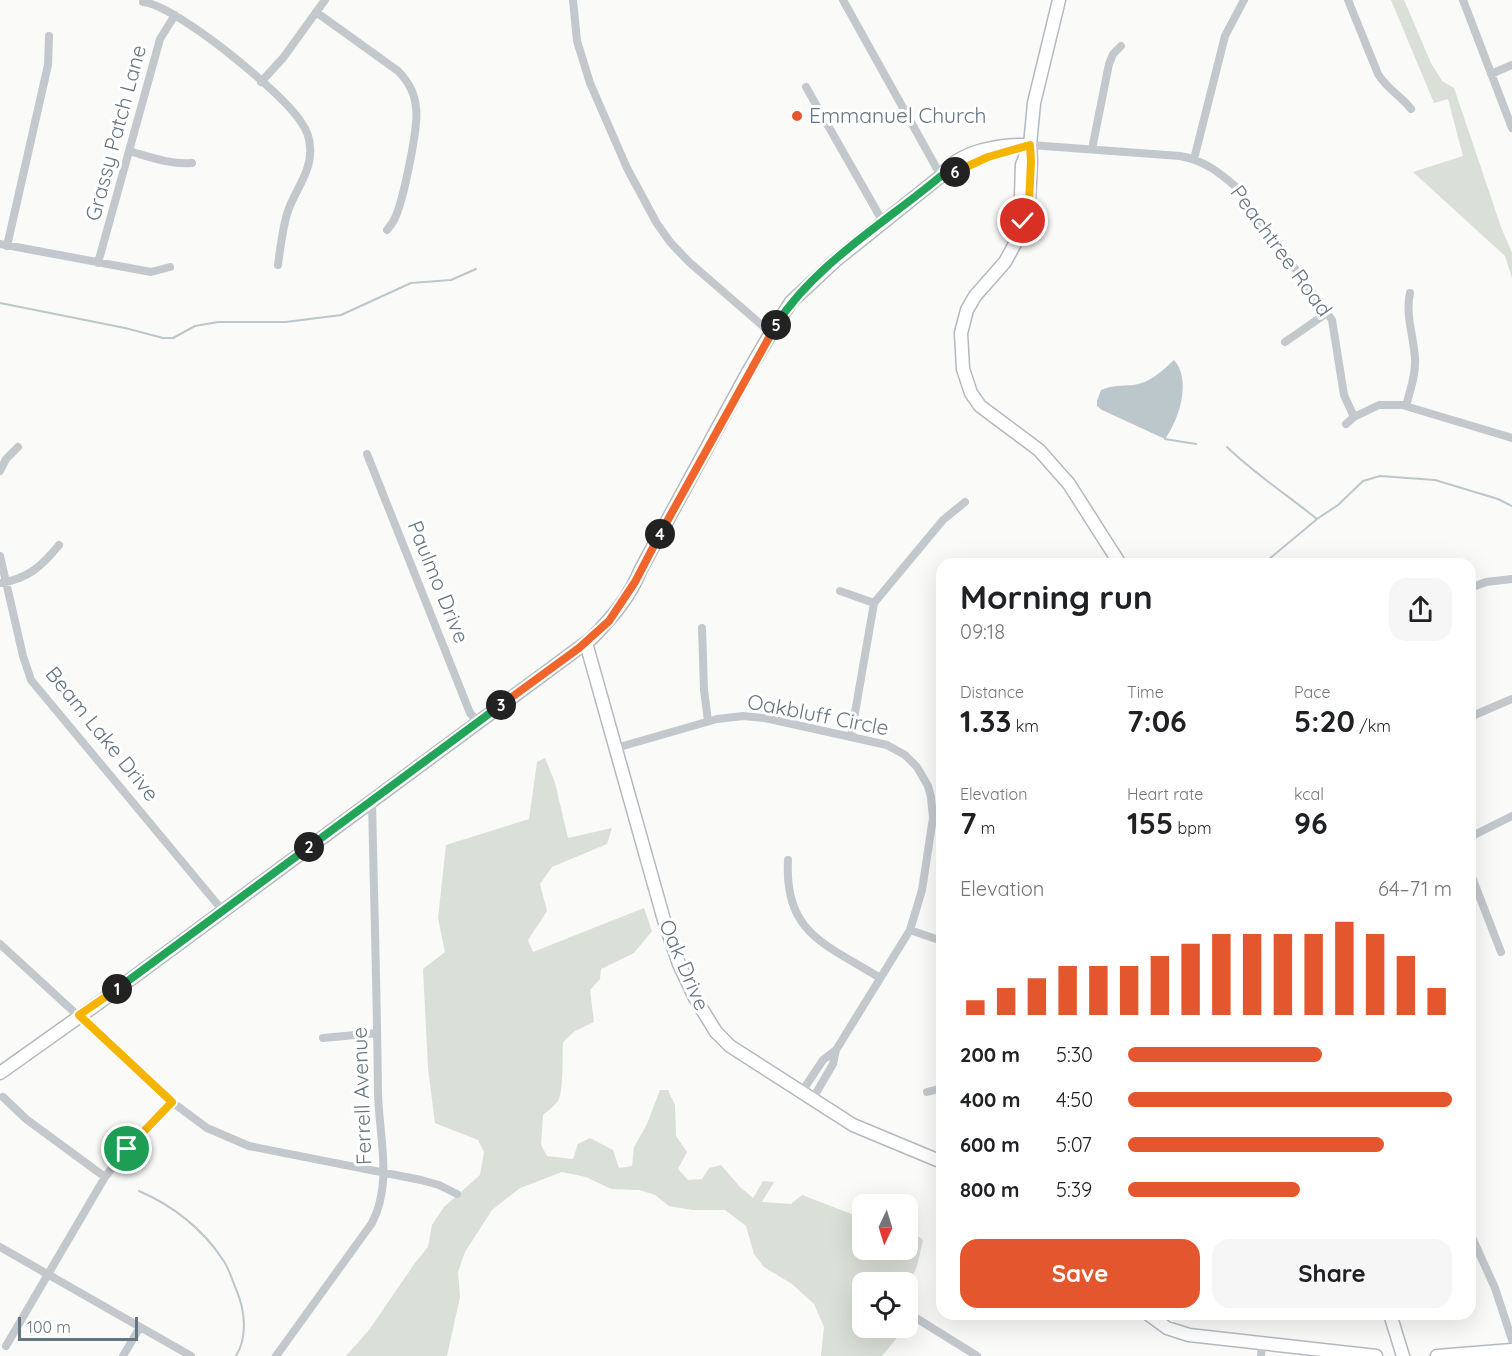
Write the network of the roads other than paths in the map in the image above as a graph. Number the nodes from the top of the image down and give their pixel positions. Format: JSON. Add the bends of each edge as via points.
{"nodes":[{"id":1,"x":326,"y":0,"type":"edge"},
{"id":2,"x":573,"y":0,"type":"edge"},
{"id":3,"x":843,"y":0,"type":"edge"},
{"id":4,"x":1059,"y":0,"type":"edge"},
{"id":5,"x":1244,"y":0,"type":"edge"},
{"id":6,"x":1348,"y":0,"type":"edge"},
{"id":7,"x":1463,"y":0,"type":"edge"},
{"id":8,"x":143,"y":2,"type":"dead end"},
{"id":9,"x":316,"y":12,"type":"junction"},
{"id":10,"x":175,"y":15,"type":"junction"},
{"id":11,"x":50,"y":36,"type":"dead end"},
{"id":12,"x":1121,"y":46,"type":"dead end"},
{"id":13,"x":1512,"y":65,"type":"edge"},
{"id":14,"x":1491,"y":74,"type":"junction"},
{"id":15,"x":261,"y":82,"type":"junction"},
{"id":16,"x":806,"y":87,"type":"dead end"},
{"id":17,"x":1411,"y":109,"type":"dead end"},
{"id":18,"x":1512,"y":128,"type":"edge"},
{"id":19,"x":1030,"y":145,"type":"junction"},
{"id":20,"x":1092,"y":149,"type":"junction"},
{"id":21,"x":129,"y":151,"type":"junction"},
{"id":22,"x":1194,"y":159,"type":"junction"},
{"id":23,"x":192,"y":163,"type":"dead end"},
{"id":24,"x":941,"y":176,"type":"junction"},
{"id":25,"x":883,"y":222,"type":"junction"},
{"id":26,"x":387,"y":230,"type":"dead end"},
{"id":27,"x":4,"y":245,"type":"edge"},
{"id":28,"x":98,"y":263,"type":"junction"},
{"id":29,"x":278,"y":265,"type":"dead end"},
{"id":30,"x":170,"y":267,"type":"dead end"},
{"id":31,"x":1410,"y":293,"type":"dead end"},
{"id":32,"x":1326,"y":313,"type":"junction"},
{"id":33,"x":771,"y":333,"type":"junction"},
{"id":34,"x":1285,"y":342,"type":"dead end"},
{"id":35,"x":1406,"y":406,"type":"junction"},
{"id":36,"x":1354,"y":417,"type":"junction"},
{"id":37,"x":1346,"y":424,"type":"dead end"},
{"id":38,"x":1512,"y":438,"type":"edge"},
{"id":39,"x":18,"y":447,"type":"dead end"},
{"id":40,"x":367,"y":454,"type":"dead end"},
{"id":41,"x":0,"y":471,"type":"edge"},
{"id":42,"x":964,"y":502,"type":"dead end"},
{"id":43,"x":59,"y":545,"type":"dead end"},
{"id":44,"x":0,"y":556,"type":"edge"},
{"id":45,"x":1116,"y":558,"type":"edge"},
{"id":46,"x":1512,"y":579,"type":"edge"},
{"id":47,"x":3,"y":582,"type":"edge"},
{"id":48,"x":1476,"y":586,"type":"edge"},
{"id":49,"x":840,"y":591,"type":"dead end"},
{"id":50,"x":874,"y":603,"type":"junction"},
{"id":51,"x":702,"y":628,"type":"dead end"},
{"id":52,"x":586,"y":643,"type":"junction"},
{"id":53,"x":1512,"y":699,"type":"edge"},
{"id":54,"x":1476,"y":714,"type":"edge"},
{"id":55,"x":478,"y":722,"type":"junction"},
{"id":56,"x":708,"y":722,"type":"junction"},
{"id":57,"x":851,"y":736,"type":"junction"},
{"id":58,"x":616,"y":748,"type":"junction"},
{"id":59,"x":372,"y":801,"type":"junction"},
{"id":60,"x":1512,"y":816,"type":"edge"},
{"id":61,"x":1476,"y":834,"type":"edge"},
{"id":62,"x":788,"y":860,"type":"dead end"},
{"id":63,"x":1476,"y":887,"type":"edge"},
{"id":64,"x":223,"y":911,"type":"junction"},
{"id":65,"x":910,"y":930,"type":"junction"},
{"id":66,"x":936,"y":939,"type":"edge"},
{"id":67,"x":0,"y":944,"type":"edge"},
{"id":68,"x":1501,"y":952,"type":"dead end"},
{"id":69,"x":880,"y":978,"type":"junction"},
{"id":70,"x":79,"y":1015,"type":"junction"},
{"id":71,"x":377,"y":1034,"type":"junction"},
{"id":72,"x":323,"y":1038,"type":"dead end"},
{"id":73,"x":836,"y":1050,"type":"junction"},
{"id":74,"x":0,"y":1072,"type":"edge"},
{"id":75,"x":936,"y":1090,"type":"edge"},
{"id":76,"x":927,"y":1092,"type":"dead end"},
{"id":77,"x":806,"y":1096,"type":"junction"},
{"id":78,"x":3,"y":1097,"type":"dead end"},
{"id":79,"x":172,"y":1102,"type":"junction"},
{"id":80,"x":936,"y":1160,"type":"edge"},
{"id":81,"x":384,"y":1172,"type":"junction"},
{"id":82,"x":105,"y":1177,"type":"junction"},
{"id":83,"x":457,"y":1194,"type":"dead end"},
{"id":84,"x":1476,"y":1246,"type":"edge"},
{"id":85,"x":0,"y":1247,"type":"edge"},
{"id":86,"x":48,"y":1274,"type":"junction"},
{"id":87,"x":918,"y":1319,"type":"edge"},
{"id":88,"x":1157,"y":1320,"type":"edge"},
{"id":89,"x":1392,"y":1320,"type":"edge"},
{"id":90,"x":140,"y":1327,"type":"junction"},
{"id":91,"x":1512,"y":1340,"type":"edge"},
{"id":92,"x":6,"y":1346,"type":"dead end"},
{"id":93,"x":1262,"y":1350,"type":"edge"},
{"id":94,"x":1512,"y":1350,"type":"edge"},
{"id":95,"x":123,"y":1356,"type":"edge"},
{"id":96,"x":191,"y":1356,"type":"edge"},
{"id":97,"x":276,"y":1356,"type":"edge"},
{"id":98,"x":977,"y":1356,"type":"edge"},
{"id":99,"x":1376,"y":1356,"type":"edge"},
{"id":100,"x":1404,"y":1356,"type":"edge"},
{"id":101,"x":1437,"y":1356,"type":"edge"}],
"edges":[{"from":1,"to":9,"type":"street"},
{"from":2,"to":33,"type":"street","via":[[577,41],[590,83],[627,168],[656,222],[690,262]]},
{"from":3,"to":24,"type":"street"},
{"from":4,"to":19,"type":"street","via":[[1034,103]]},
{"from":5,"to":22,"type":"street","via":[[1226,36]]},
{"from":6,"to":17,"type":"street","via":[[1378,74]]},
{"from":7,"to":14,"type":"street"},
{"from":8,"to":10,"type":"street","via":[[151,2]]},
{"from":9,"to":15,"type":"street"},
{"from":9,"to":26,"type":"street","via":[[398,71],[413,92],[415,132],[398,211]]},
{"from":10,"to":15,"type":"street","via":[[221,46]]},
{"from":10,"to":21,"type":"street","name":"Grassy Patch Lane","via":[[160,39]]},
{"from":11,"to":27,"type":"street","via":[[48,65]]},
{"from":12,"to":20,"type":"street","via":[[1109,64]]},
{"from":13,"to":14,"type":"street"},
{"from":14,"to":18,"type":"street"},
{"from":15,"to":29,"type":"street","via":[[300,121],[310,148],[307,169],[287,212]]},
{"from":16,"to":25,"type":"street"},
{"from":19,"to":20,"type":"street","name":"Peachtree Road"},
{"from":19,"to":24,"type":"street","name":"Peachtree Road","via":[[986,150],[947,168]]},
{"from":19,"to":45,"type":"street","via":[[1022,165],[1024,214],[1019,235],[1005,262],[967,310],[961,333],[966,379],[980,406],[1039,450],[1069,484]]},
{"from":20,"to":22,"type":"street","name":"Peachtree Road"},
{"from":21,"to":23,"type":"street","via":[[169,162]]},
{"from":21,"to":28,"type":"street","name":"Grassy Patch Lane"},
{"from":22,"to":32,"type":"street","name":"Peachtree Road","via":[[1236,187]]},
{"from":24,"to":25,"type":"street","name":"Peachtree Road"},
{"from":25,"to":33,"type":"street","name":"Peachtree Road","via":[[808,284]]},
{"from":27,"to":28,"type":"street"},
{"from":28,"to":30,"type":"street","via":[[151,272]]},
{"from":31,"to":35,"type":"street","via":[[1408,310],[1415,360]]},
{"from":32,"to":34,"type":"street"},
{"from":32,"to":36,"type":"street","name":"Peachtree Road","via":[[1335,330],[1344,395]]},
{"from":33,"to":52,"type":"street","name":"Peachtree Road","via":[[635,582],[615,614]]},
{"from":35,"to":36,"type":"street","via":[[1379,405]]},
{"from":35,"to":38,"type":"street"},
{"from":36,"to":37,"type":"street"},
{"from":39,"to":41,"type":"street"},
{"from":40,"to":55,"type":"street","name":"Paulmo Drive","via":[[470,713]]},
{"from":42,"to":50,"type":"street","via":[[943,520]]},
{"from":43,"to":47,"type":"street","via":[[35,571]]},
{"from":44,"to":47,"type":"street","name":"Beam Lake Drive"},
{"from":46,"to":48,"type":"street"},
{"from":47,"to":64,"type":"street","name":"Beam Lake Drive","via":[[31,680]]},
{"from":49,"to":50,"type":"street"},
{"from":50,"to":57,"type":"street"},
{"from":51,"to":56,"type":"street"},
{"from":52,"to":55,"type":"street","name":"Peachtree Road"},
{"from":52,"to":58,"type":"street","name":"Oak Drive"},
{"from":53,"to":54,"type":"street"},
{"from":55,"to":59,"type":"street","name":"Peachtree Road"},
{"from":56,"to":57,"type":"street","name":"Oakbluff Circle","via":[[754,716]]},
{"from":56,"to":58,"type":"street","name":"Oakbluff Circle"},
{"from":57,"to":65,"type":"street","name":"Oakbluff Circle","via":[[897,750],[917,767],[928,786],[933,818],[922,890]]},
{"from":58,"to":77,"type":"street","name":"Oak Drive","via":[[665,926],[695,998],[721,1038]]},
{"from":59,"to":64,"type":"street","name":"Peachtree Road"},
{"from":59,"to":71,"type":"street","name":"Ferrell Avenue"},
{"from":60,"to":61,"type":"street"},
{"from":62,"to":69,"type":"street","via":[[790,899],[801,922],[820,940]]},
{"from":63,"to":68,"type":"street"},
{"from":64,"to":70,"type":"street","name":"Peachtree Road"},
{"from":65,"to":66,"type":"street"},
{"from":65,"to":69,"type":"street","name":"Oakbluff Circle"},
{"from":67,"to":70,"type":"street"},
{"from":69,"to":73,"type":"street","name":"Oakbluff Circle"},
{"from":70,"to":74,"type":"street","name":"Peachtree Road"},
{"from":70,"to":79,"type":"street"},
{"from":71,"to":72,"type":"street"},
{"from":71,"to":81,"type":"street","name":"Ferrell Avenue"},
{"from":73,"to":77,"type":"street","name":"Oakbluff Circle","via":[[833,1064]]},
{"from":73,"to":77,"type":"street","name":"Oakbluff Circle","via":[[823,1060]]},
{"from":75,"to":76,"type":"street"},
{"from":77,"to":80,"type":"street","name":"Oak Drive","via":[[862,1129]]},
{"from":78,"to":82,"type":"street","via":[[35,1126]]},
{"from":79,"to":81,"type":"street","via":[[207,1128],[249,1146]]},
{"from":79,"to":82,"type":"street"},
{"from":81,"to":83,"type":"street","via":[[439,1185]]},
{"from":81,"to":97,"type":"street","name":"Ferrell Avenue","via":[[381,1203],[372,1223]]},
{"from":82,"to":86,"type":"street"},
{"from":84,"to":91,"type":"street"},
{"from":85,"to":86,"type":"street"},
{"from":86,"to":90,"type":"street"},
{"from":86,"to":92,"type":"street"},
{"from":87,"to":98,"type":"street"},
{"from":88,"to":93,"type":"street","via":[[1176,1332]]},
{"from":89,"to":100,"type":"street"},
{"from":90,"to":95,"type":"street"},
{"from":90,"to":96,"type":"street"},
{"from":93,"to":99,"type":"street"},
{"from":94,"to":101,"type":"street"}]}
